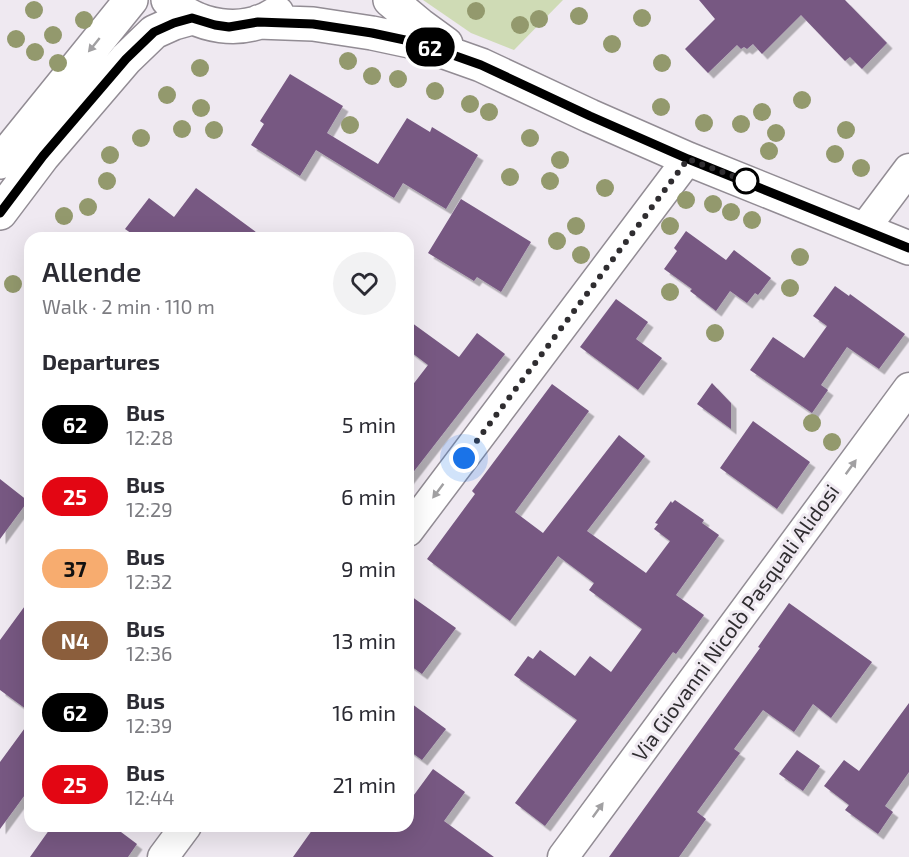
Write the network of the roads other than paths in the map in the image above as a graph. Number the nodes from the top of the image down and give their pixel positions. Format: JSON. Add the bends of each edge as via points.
{"nodes":[{"id":1,"x":131,"y":0,"type":"edge"},
{"id":2,"x":292,"y":0,"type":"edge"},
{"id":3,"x":390,"y":0,"type":"edge"},
{"id":4,"x":180,"y":9,"type":"edge"},
{"id":5,"x":258,"y":22,"type":"junction"},
{"id":6,"x":481,"y":65,"type":"junction"},
{"id":7,"x":688,"y":159,"type":"junction"},
{"id":8,"x":0,"y":162,"type":"edge"},
{"id":9,"x":909,"y":169,"type":"edge"},
{"id":10,"x":0,"y":213,"type":"edge"},
{"id":11,"x":864,"y":229,"type":"junction"},
{"id":12,"x":909,"y":248,"type":"edge"},
{"id":13,"x":909,"y":388,"type":"edge"},
{"id":14,"x":414,"y":523,"type":"edge"},
{"id":15,"x":182,"y":832,"type":"edge"},
{"id":16,"x":163,"y":857,"type":"edge"},
{"id":17,"x":563,"y":857,"type":"edge"}],
"edges":[{"from":1,"to":8,"type":"street","one_way":true},
{"from":2,"to":5,"type":"street"},
{"from":3,"to":6,"type":"street","via":[[438,39]]},
{"from":4,"to":5,"type":"street","via":[[215,25]]},
{"from":4,"to":10,"type":"street","via":[[174,23],[154,32],[126,59]]},
{"from":5,"to":6,"type":"street","via":[[313,24],[372,33],[419,43]]},
{"from":6,"to":7,"type":"street"},
{"from":7,"to":11,"type":"street"},
{"from":7,"to":14,"type":"street","one_way":true},
{"from":9,"to":11,"type":"street"},
{"from":11,"to":12,"type":"street"},
{"from":17,"to":13,"type":"street","name":"Via Giovanni Nicolò Pasquali Alidosi","one_way":true},
{"from":15,"to":16,"type":"street"}]}
